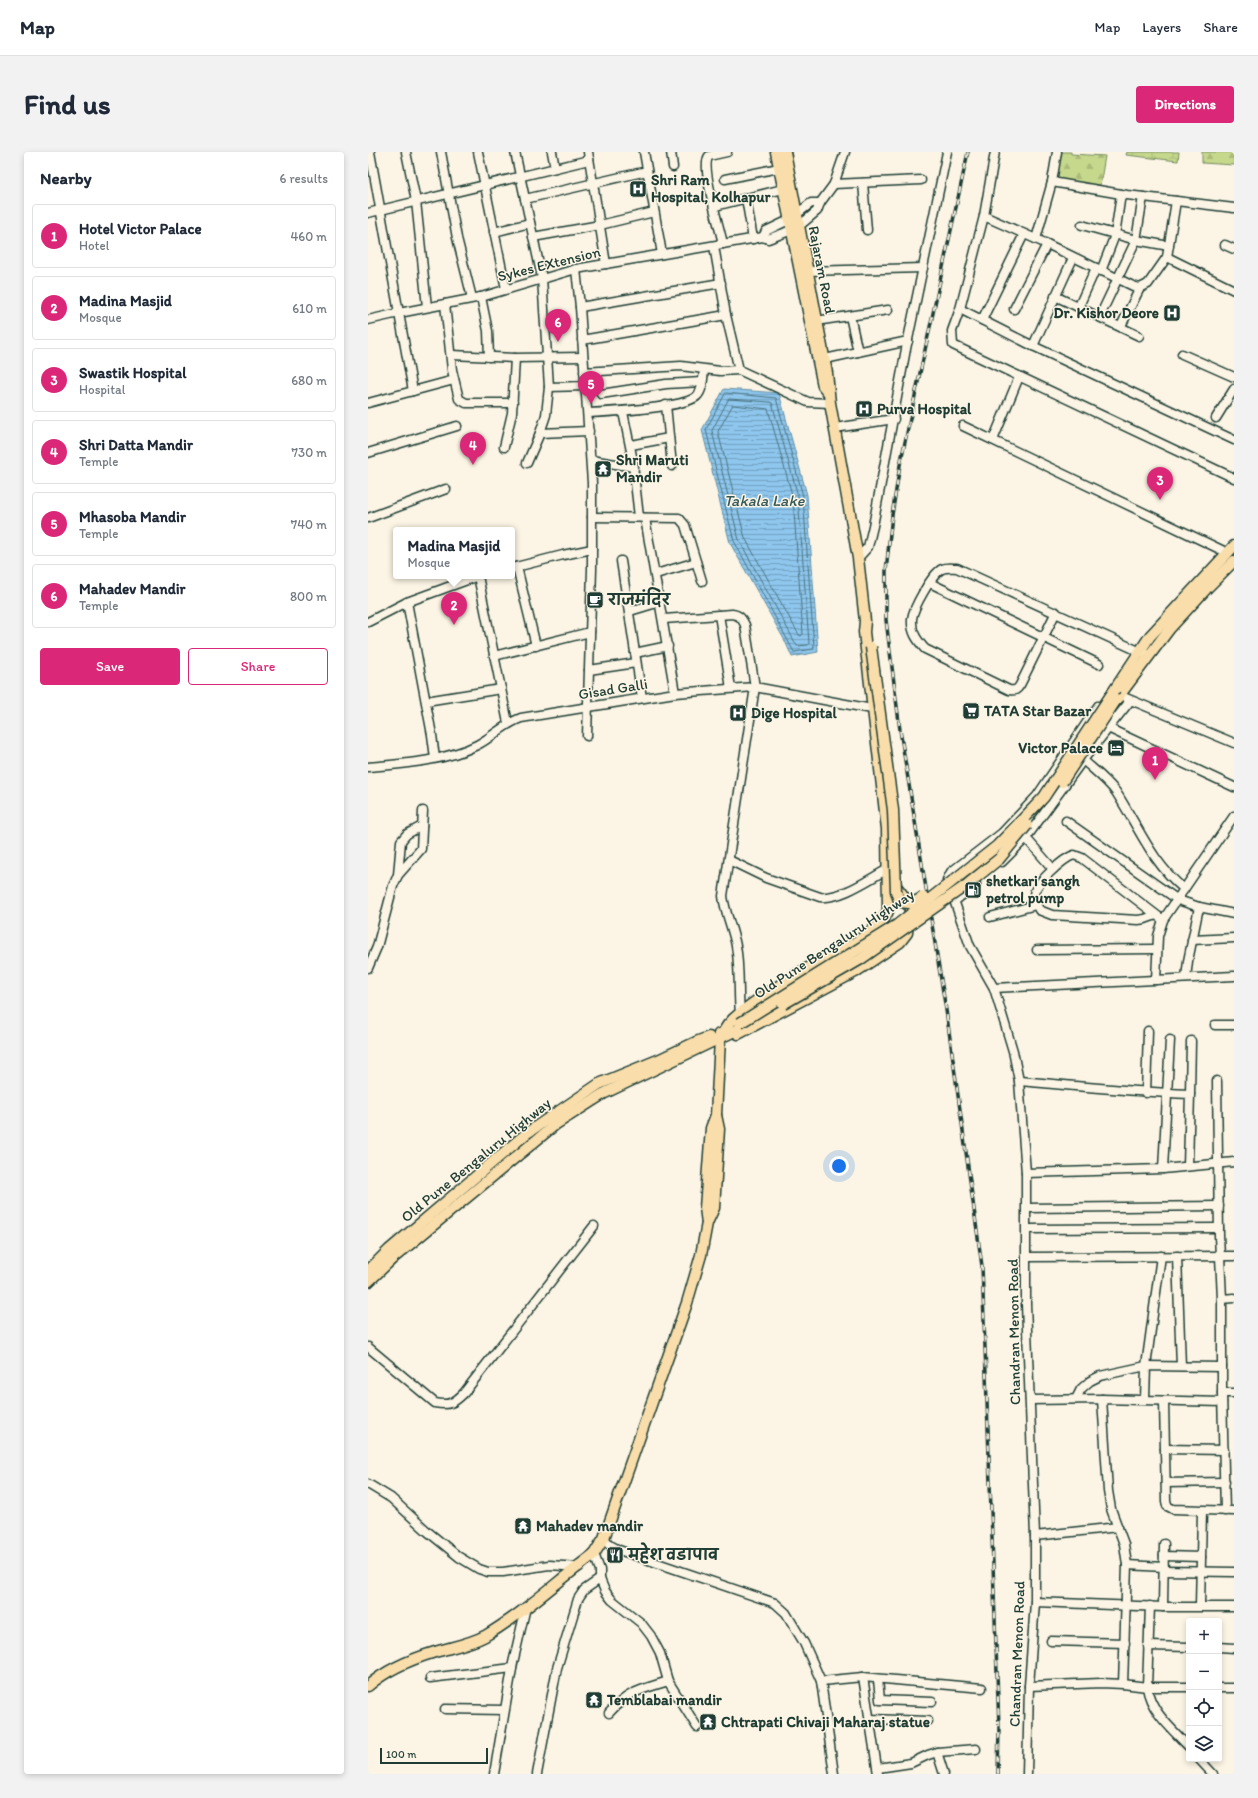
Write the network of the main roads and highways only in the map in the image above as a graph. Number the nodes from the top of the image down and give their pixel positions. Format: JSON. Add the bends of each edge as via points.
{"nodes":[{"id":1,"x":776,"y":152,"type":"edge"},
{"id":2,"x":784,"y":152,"type":"edge"},
{"id":3,"x":794,"y":223,"type":"junction"},
{"id":4,"x":829,"y":398,"type":"junction"},
{"id":5,"x":1231,"y":550,"type":"edge"},
{"id":6,"x":1234,"y":561,"type":"edge"},
{"id":7,"x":865,"y":622,"type":"junction"},
{"id":8,"x":1144,"y":654,"type":"junction"},
{"id":9,"x":1117,"y":695,"type":"junction"},
{"id":10,"x":888,"y":873,"type":"junction"},
{"id":11,"x":946,"y":888,"type":"junction"},
{"id":12,"x":741,"y":1021,"type":"junction"},
{"id":13,"x":722,"y":1035,"type":"junction"},
{"id":14,"x":368,"y":1271,"type":"edge"},
{"id":15,"x":368,"y":1282,"type":"edge"},
{"id":16,"x":368,"y":1686,"type":"edge"}],
"edges":[{"from":1,"to":3,"type":"main road","via":[[782,189]]},
{"from":2,"to":3,"type":"main road","name":"Rajaram Road"},
{"from":3,"to":4,"type":"main road","name":"Rajaram Road","via":[[825,359]]},
{"from":3,"to":4,"type":"main road","name":"Rajaram Road","via":[[823,386]]},
{"from":4,"to":7,"type":"main road","name":"Rajaram Road","via":[[858,558]]},
{"from":5,"to":8,"type":"main road","name":"Old Pune Bengaluru Highway","via":[[1150,636]]},
{"from":6,"to":8,"type":"main road","name":"Old Pune Bengaluru Highway"},
{"from":7,"to":10,"type":"main road","via":[[872,709],[887,829]]},
{"from":7,"to":11,"type":"main road","bridge":true,"via":[[869,632],[893,810],[896,891],[900,901],[911,904],[936,890]]},
{"from":8,"to":9,"type":"main road","name":"Old Pune Bengaluru Highway"},
{"from":9,"to":11,"type":"main road","name":"Old Pune Bengaluru Highway","bridge":true,"via":[[1044,797],[997,846]]},
{"from":9,"to":12,"type":"main road","name":"Old Pune Bengaluru Highway","bridge":true,"via":[[1048,802],[998,859],[968,884],[872,952]]},
{"from":10,"to":12,"type":"main road","via":[[888,911],[881,924],[848,947],[764,995]]},
{"from":10,"to":13,"type":"main road","via":[[910,909],[907,933],[900,942],[855,972],[735,1036]]},
{"from":11,"to":12,"type":"main road","name":"Old Pune Bengaluru Highway","bridge":true,"via":[[896,924]]},
{"from":12,"to":13,"type":"main road","name":"Old Pune Bengaluru Highway"},
{"from":13,"to":14,"type":"main road","name":"Old Pune Bengaluru Highway","via":[[696,1042],[599,1084],[527,1133],[389,1250]]},
{"from":13,"to":15,"type":"main road","name":"Old Pune Bengaluru Highway","via":[[603,1094],[556,1124],[392,1258]]},
{"from":13,"to":16,"type":"main road","via":[[716,1115],[711,1128],[705,1208],[707,1223],[701,1255],[687,1303],[604,1538],[594,1554],[582,1564],[484,1636],[397,1667],[376,1678]]}]}
